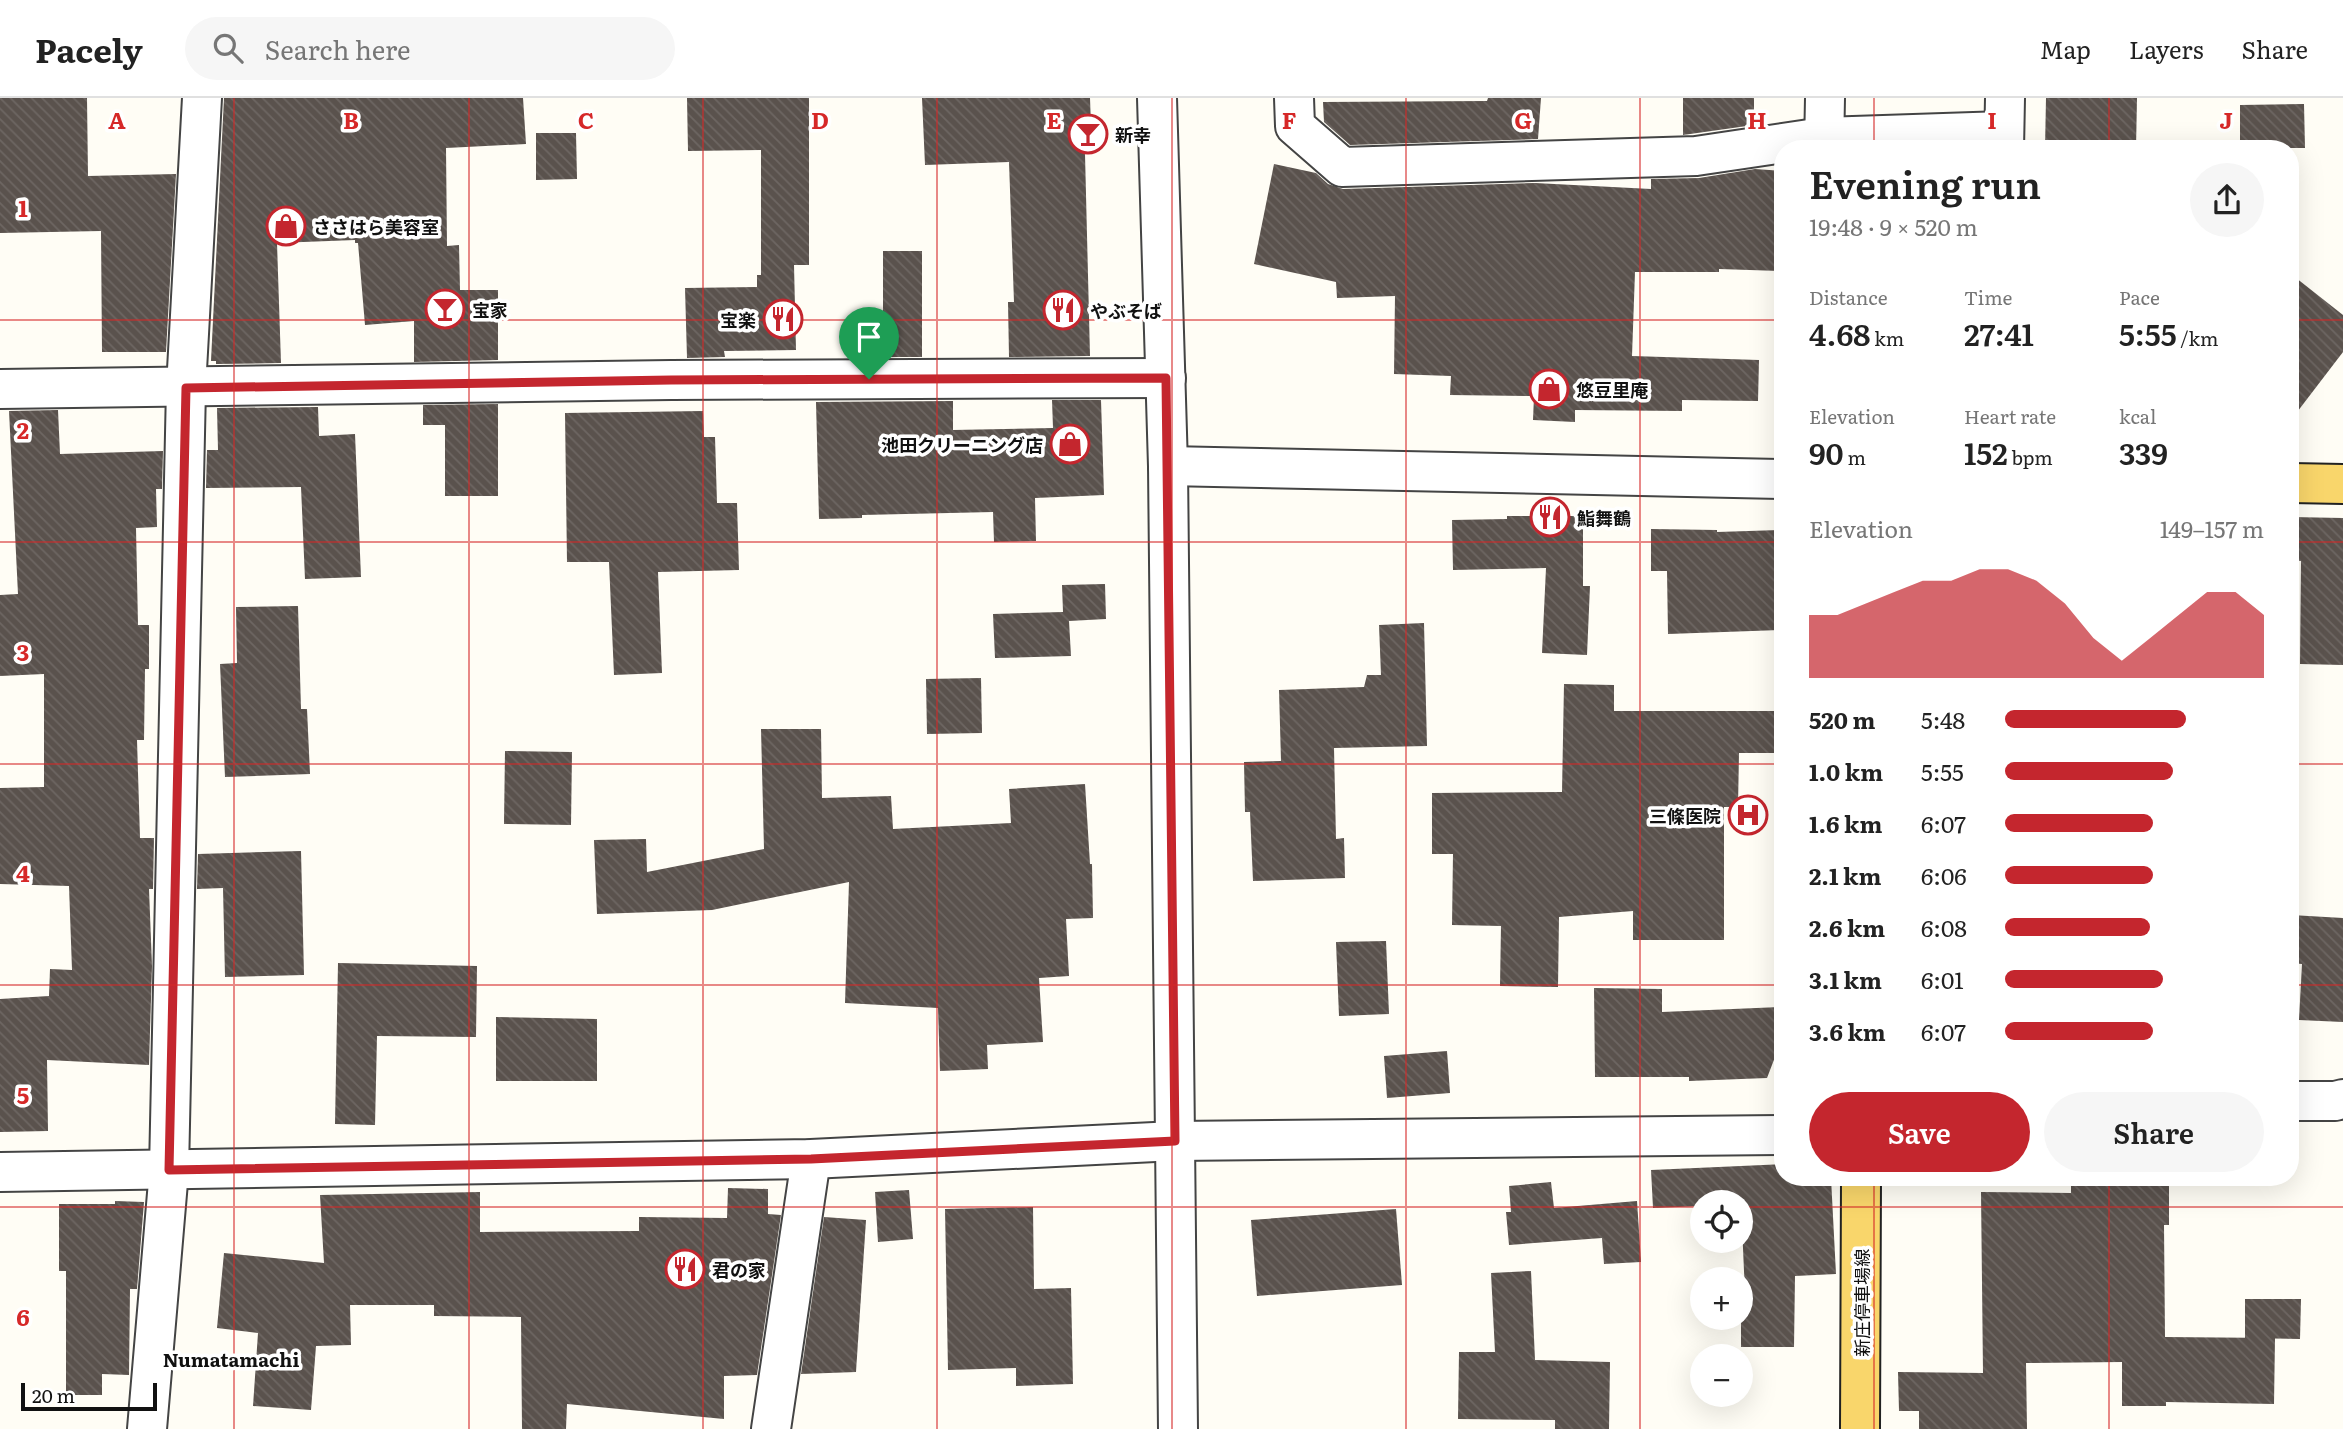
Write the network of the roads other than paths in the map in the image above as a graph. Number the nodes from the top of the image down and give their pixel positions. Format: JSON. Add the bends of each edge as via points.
{"nodes":[{"id":1,"x":201,"y":98,"type":"edge"},
{"id":2,"x":1157,"y":98,"type":"edge"},
{"id":3,"x":1294,"y":98,"type":"edge"},
{"id":4,"x":1825,"y":98,"type":"edge"},
{"id":5,"x":2004,"y":126,"type":"edge"},
{"id":6,"x":1824,"y":140,"type":"edge"},
{"id":7,"x":1856,"y":140,"type":"edge"},
{"id":8,"x":1774,"y":148,"type":"edge"},
{"id":9,"x":1166,"y":378,"type":"junction"},
{"id":10,"x":186,"y":388,"type":"junction"},
{"id":11,"x":0,"y":389,"type":"edge"},
{"id":12,"x":1168,"y":466,"type":"junction"},
{"id":13,"x":1774,"y":479,"type":"edge"},
{"id":14,"x":2299,"y":483,"type":"edge"},
{"id":15,"x":2343,"y":484,"type":"edge"},
{"id":16,"x":2343,"y":1099,"type":"edge"},
{"id":17,"x":2299,"y":1101,"type":"edge"},
{"id":18,"x":1774,"y":1135,"type":"edge"},
{"id":19,"x":1175,"y":1141,"type":"junction"},
{"id":20,"x":811,"y":1159,"type":"junction"},
{"id":21,"x":169,"y":1170,"type":"junction"},
{"id":22,"x":0,"y":1172,"type":"edge"},
{"id":23,"x":1861,"y":1186,"type":"edge"},
{"id":24,"x":147,"y":1429,"type":"edge"},
{"id":25,"x":771,"y":1429,"type":"edge"},
{"id":26,"x":1178,"y":1429,"type":"edge"},
{"id":27,"x":1860,"y":1429,"type":"edge"}],
"edges":[{"from":1,"to":10,"type":"street"},
{"from":2,"to":9,"type":"street"},
{"from":3,"to":8,"type":"street","via":[[1295,127],[1342,167],[1696,156]]},
{"from":4,"to":6,"type":"street"},
{"from":5,"to":7,"type":"street"},
{"from":9,"to":10,"type":"street"},
{"from":9,"to":12,"type":"street"},
{"from":10,"to":11,"type":"street"},
{"from":10,"to":21,"type":"street"},
{"from":12,"to":13,"type":"street"},
{"from":12,"to":19,"type":"street"},
{"from":14,"to":15,"type":"main road"},
{"from":16,"to":17,"type":"street"},
{"from":18,"to":19,"type":"street"},
{"from":19,"to":20,"type":"street"},
{"from":19,"to":26,"type":"street"},
{"from":20,"to":21,"type":"street"},
{"from":20,"to":25,"type":"street"},
{"from":21,"to":22,"type":"street"},
{"from":21,"to":24,"type":"street"},
{"from":23,"to":27,"type":"main road","name":"新庄停車場線"}]}
